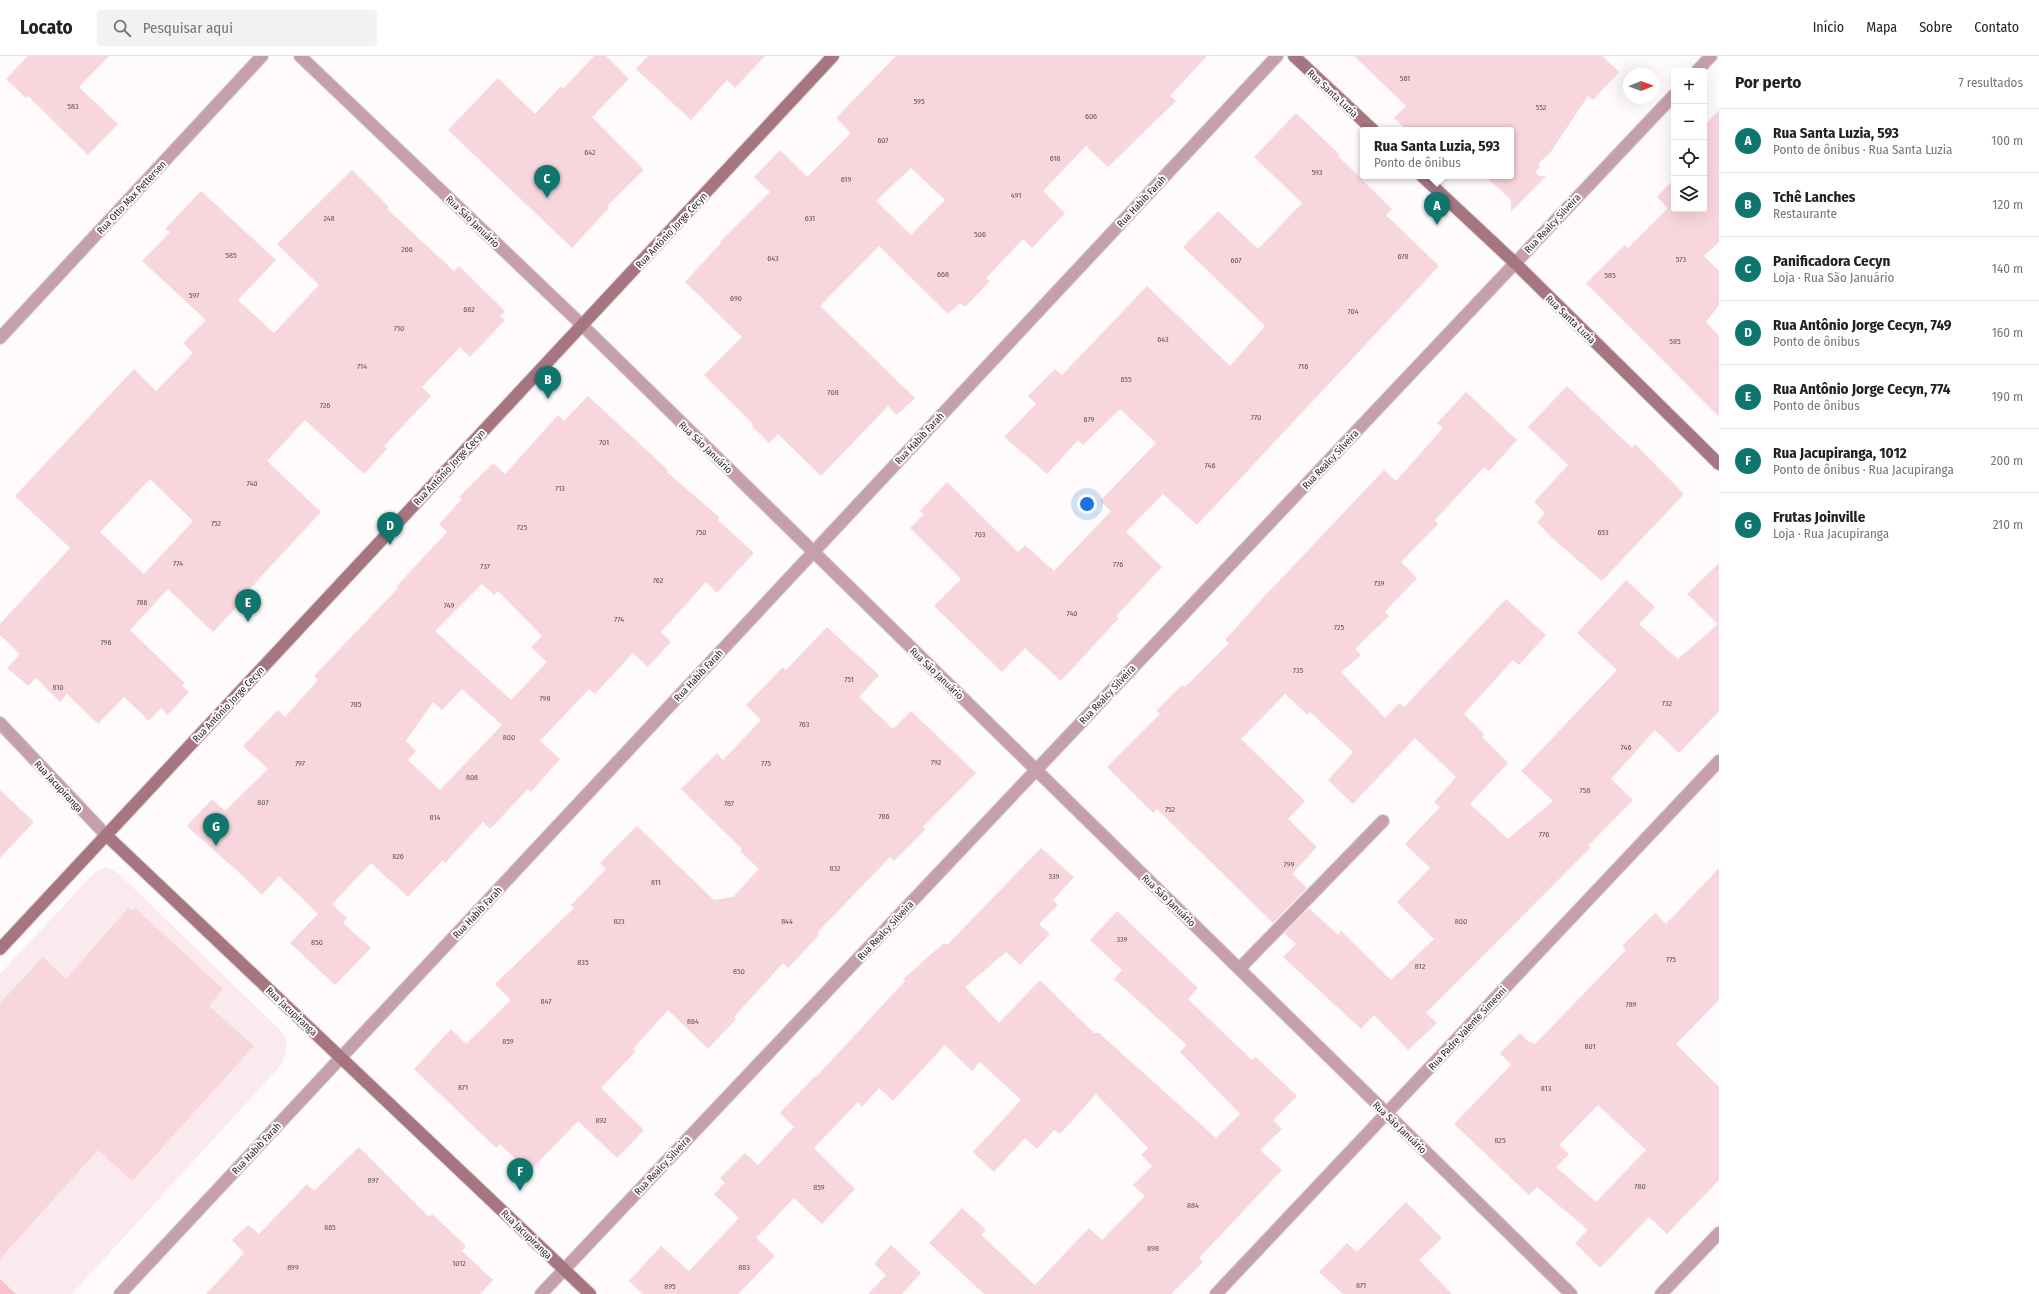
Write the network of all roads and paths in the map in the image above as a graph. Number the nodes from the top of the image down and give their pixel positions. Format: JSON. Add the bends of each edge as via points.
{"nodes":[{"id":1,"x":262,"y":56,"type":"edge"},
{"id":2,"x":300,"y":56,"type":"edge"},
{"id":3,"x":833,"y":56,"type":"edge"},
{"id":4,"x":1277,"y":56,"type":"edge"},
{"id":5,"x":1294,"y":56,"type":"edge"},
{"id":6,"x":1711,"y":56,"type":"edge"},
{"id":7,"x":1699,"y":68,"type":"edge"},
{"id":8,"x":1671,"y":98,"type":"edge"},
{"id":9,"x":1370,"y":127,"type":"edge"},
{"id":10,"x":1425,"y":179,"type":"edge"},
{"id":11,"x":1515,"y":263,"type":"junction"},
{"id":12,"x":582,"y":325,"type":"junction"},
{"id":13,"x":0,"y":338,"type":"edge"},
{"id":14,"x":1719,"y":464,"type":"edge"},
{"id":15,"x":813,"y":552,"type":"junction"},
{"id":16,"x":0,"y":723,"type":"edge"},
{"id":17,"x":1719,"y":761,"type":"edge"},
{"id":18,"x":1036,"y":770,"type":"junction"},
{"id":19,"x":1383,"y":821,"type":"dead end"},
{"id":20,"x":106,"y":835,"type":"junction"},
{"id":21,"x":0,"y":949,"type":"edge"},
{"id":22,"x":1240,"y":969,"type":"junction"},
{"id":23,"x":341,"y":1057,"type":"junction"},
{"id":24,"x":1386,"y":1113,"type":"junction"},
{"id":25,"x":1719,"y":1233,"type":"edge"},
{"id":26,"x":564,"y":1270,"type":"junction"},
{"id":27,"x":120,"y":1294,"type":"edge"},
{"id":28,"x":541,"y":1294,"type":"edge"},
{"id":29,"x":590,"y":1294,"type":"edge"},
{"id":30,"x":1216,"y":1294,"type":"edge"},
{"id":31,"x":1571,"y":1294,"type":"edge"},
{"id":32,"x":1661,"y":1294,"type":"edge"}],
"edges":[{"from":1,"to":13,"type":"street","name":"Rua Otto Max Pettersen"},
{"from":2,"to":12,"type":"street","name":"Rua São Januário"},
{"from":3,"to":12,"type":"street","name":"Rua Antônio Jorge Cecyn"},
{"from":4,"to":15,"type":"street","name":"Rua Habib Farah"},
{"from":5,"to":9,"type":"street","name":"Rua Santa Luzia"},
{"from":6,"to":7,"type":"street"},
{"from":8,"to":11,"type":"street","name":"Rua Realcy Silveira"},
{"from":10,"to":11,"type":"street","name":"Rua Santa Luzia"},
{"from":11,"to":14,"type":"street","name":"Rua Santa Luzia"},
{"from":11,"to":18,"type":"street","name":"Rua Realcy Silveira"},
{"from":12,"to":15,"type":"street","name":"Rua São Januário"},
{"from":12,"to":20,"type":"street","name":"Rua Antônio Jorge Cecyn"},
{"from":15,"to":18,"type":"street","name":"Rua São Januário"},
{"from":15,"to":23,"type":"street","name":"Rua Habib Farah"},
{"from":16,"to":20,"type":"street","name":"Rua Jacupiranga"},
{"from":17,"to":24,"type":"street","name":"Rua Padre Valente Simeoni"},
{"from":18,"to":22,"type":"street","name":"Rua São Januário"},
{"from":18,"to":26,"type":"street","name":"Rua Realcy Silveira"},
{"from":19,"to":22,"type":"street"},
{"from":20,"to":21,"type":"street","name":"Rua Antônio Jorge Cecyn"},
{"from":20,"to":23,"type":"street","name":"Rua Jacupiranga"},
{"from":22,"to":24,"type":"street","name":"Rua São Januário"},
{"from":23,"to":26,"type":"street","name":"Rua Jacupiranga"},
{"from":23,"to":27,"type":"street","name":"Rua Habib Farah"},
{"from":24,"to":30,"type":"street","name":"Rua Padre Valente Simeoni"},
{"from":24,"to":31,"type":"street","name":"Rua São Januário"},
{"from":25,"to":32,"type":"street"},
{"from":26,"to":28,"type":"street","name":"Rua Realcy Silveira"},
{"from":26,"to":29,"type":"street","name":"Rua Jacupiranga"}]}
